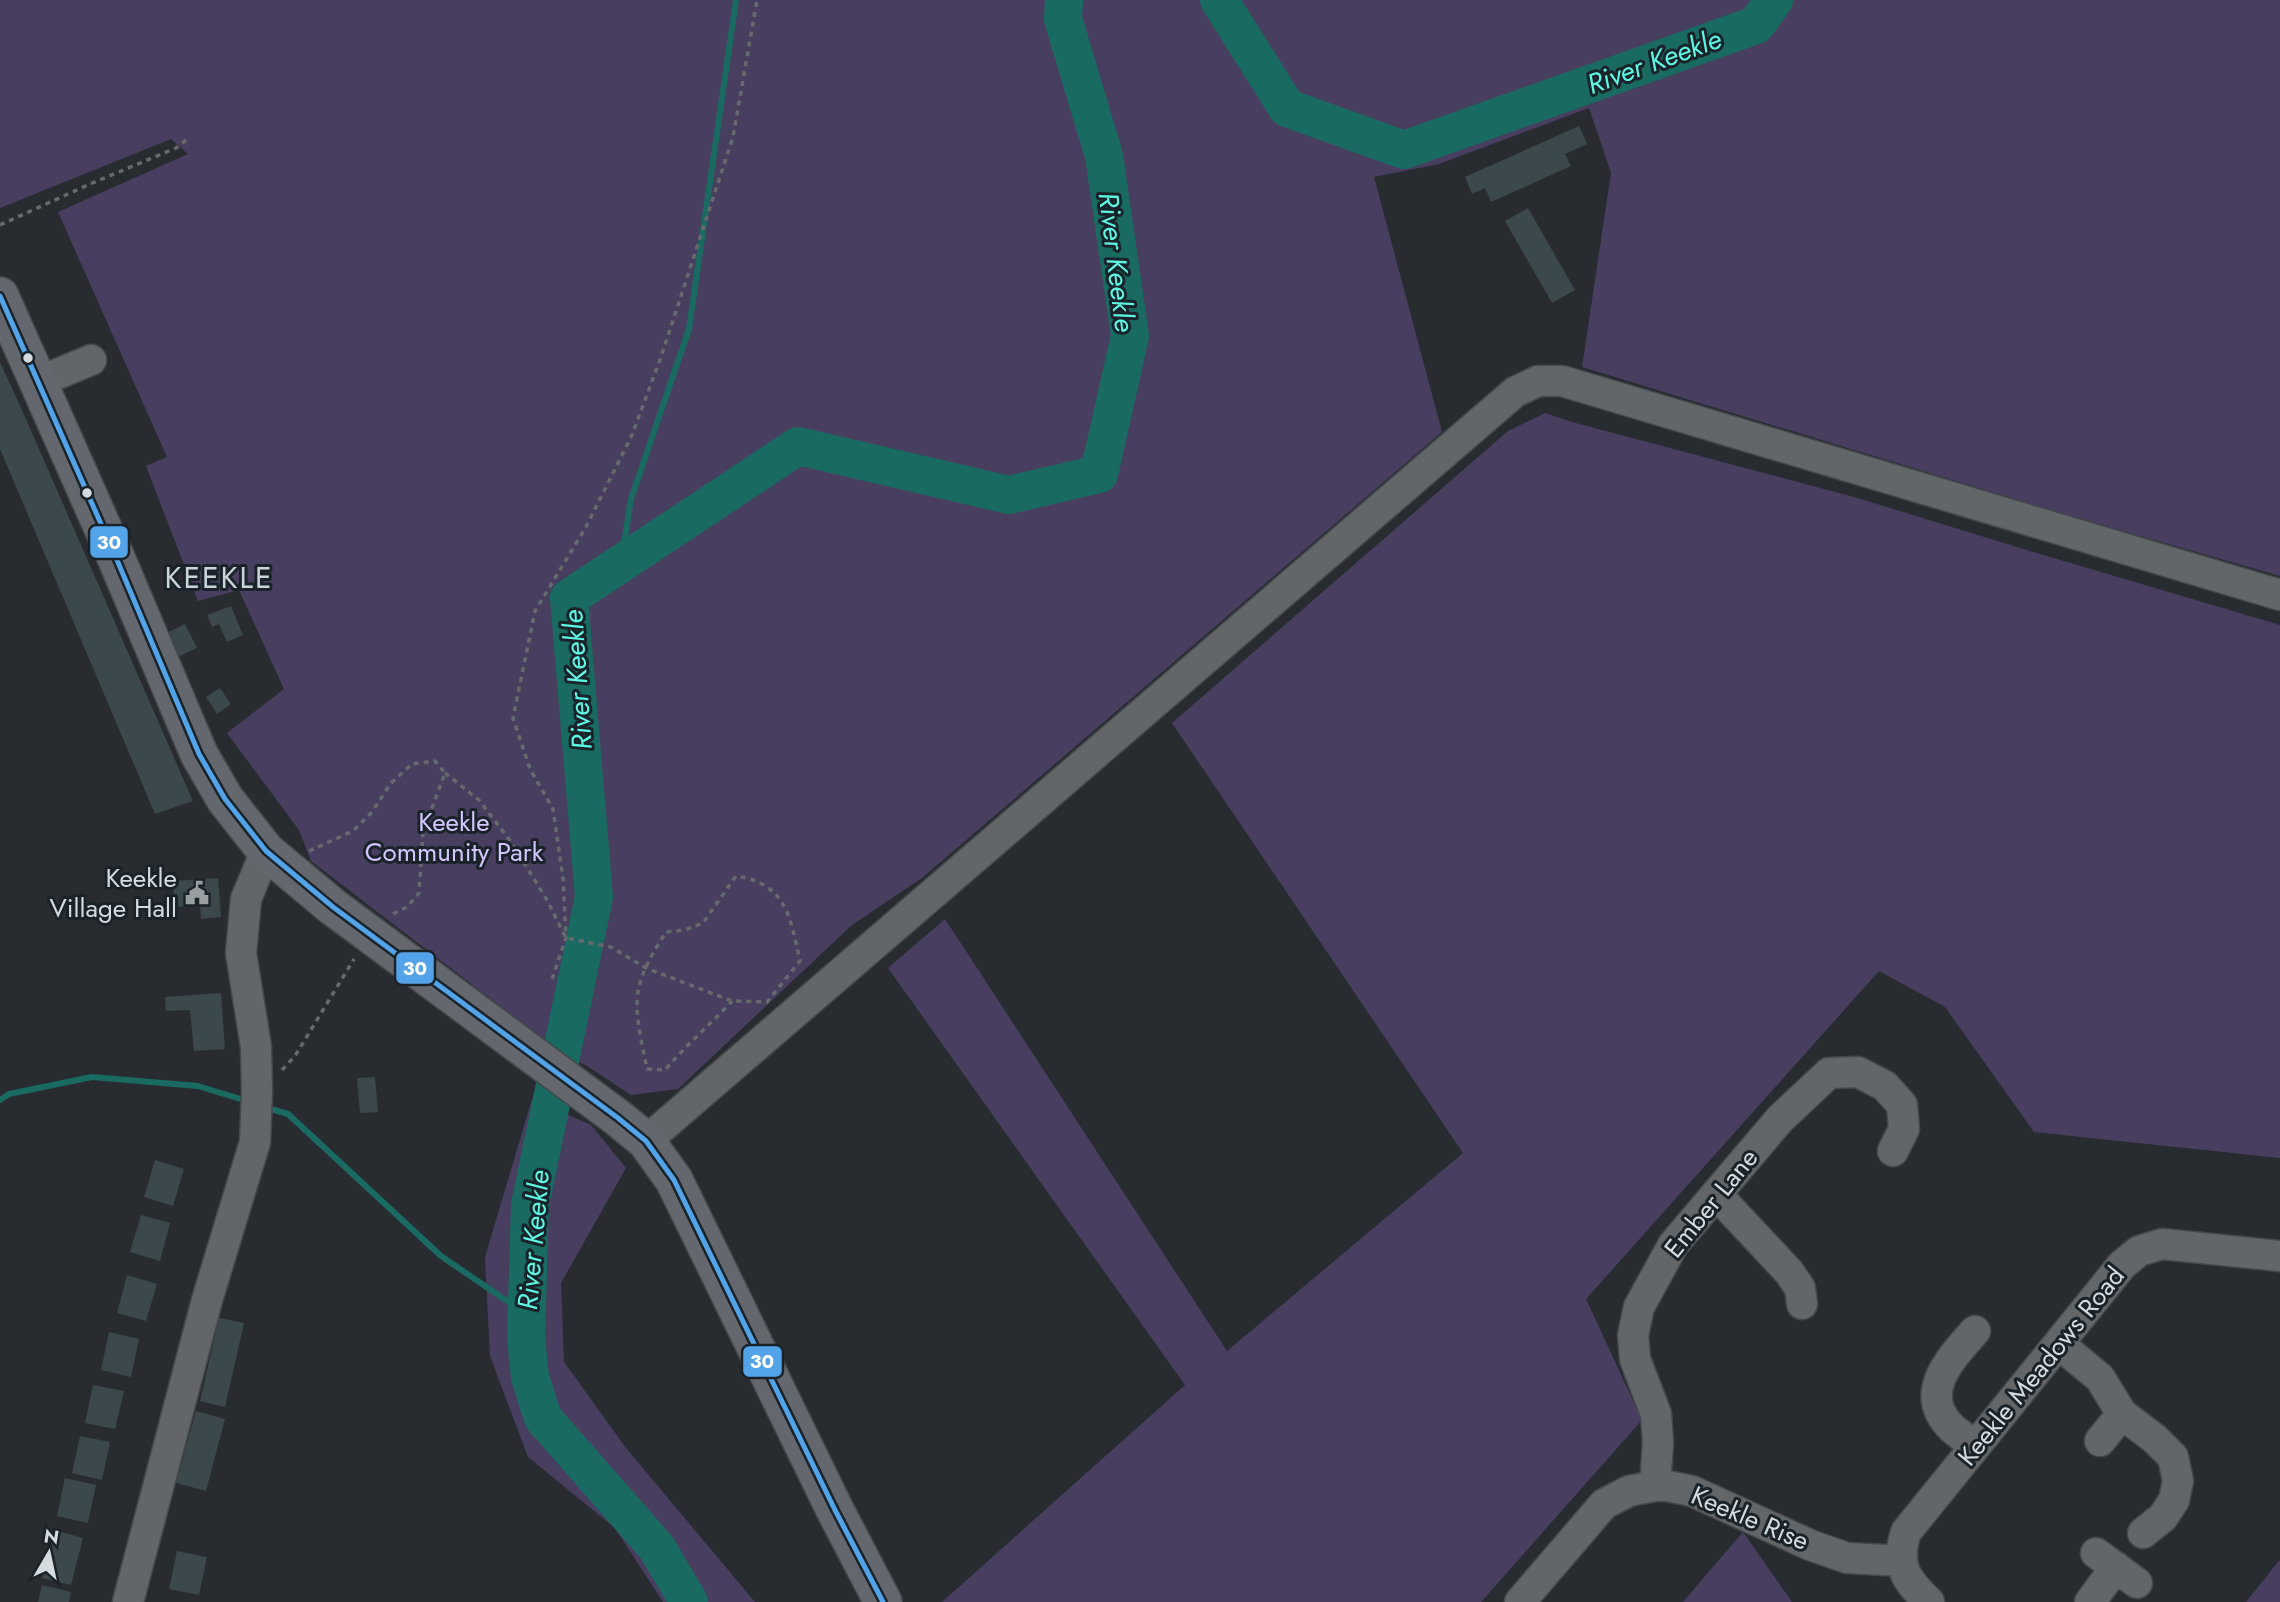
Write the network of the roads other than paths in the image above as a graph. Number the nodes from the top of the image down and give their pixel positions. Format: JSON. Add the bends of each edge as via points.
{"nodes":[{"id":1,"x":0,"y":296,"type":"edge"},
{"id":2,"x":90,"y":360,"type":"dead end"},
{"id":3,"x":38,"y":383,"type":"junction"},
{"id":4,"x":2280,"y":595,"type":"edge"},
{"id":5,"x":266,"y":851,"type":"junction"},
{"id":6,"x":646,"y":1141,"type":"junction"},
{"id":7,"x":1893,"y":1151,"type":"dead end"},
{"id":8,"x":1716,"y":1194,"type":"junction"},
{"id":9,"x":2280,"y":1256,"type":"edge"},
{"id":10,"x":1802,"y":1304,"type":"dead end"},
{"id":11,"x":1975,"y":1331,"type":"dead end"},
{"id":12,"x":2059,"y":1344,"type":"junction"},
{"id":13,"x":2122,"y":1414,"type":"junction"},
{"id":14,"x":2101,"y":1441,"type":"dead end"},
{"id":15,"x":1975,"y":1446,"type":"junction"},
{"id":16,"x":1655,"y":1486,"type":"junction"},
{"id":17,"x":2143,"y":1533,"type":"dead end"},
{"id":18,"x":1902,"y":1561,"type":"junction"},
{"id":19,"x":2116,"y":1568,"type":"dead end"},
{"id":20,"x":128,"y":1602,"type":"edge"},
{"id":21,"x":883,"y":1602,"type":"edge"},
{"id":22,"x":1520,"y":1602,"type":"edge"},
{"id":23,"x":1929,"y":1602,"type":"edge"},
{"id":24,"x":2090,"y":1602,"type":"edge"}],
"edges":[{"from":1,"to":3,"type":"main road"},
{"from":2,"to":3,"type":"street"},
{"from":3,"to":5,"type":"main road","via":[[199,754],[225,799]]},
{"from":4,"to":6,"type":"street","via":[[1562,381],[1538,381],[1515,392]]},
{"from":5,"to":6,"type":"main road","bridge":true,"via":[[332,907]]},
{"from":5,"to":20,"type":"street","via":[[246,899],[241,953],[256,1047],[255,1142],[207,1300]]},
{"from":6,"to":21,"type":"main road","via":[[674,1180]]},
{"from":7,"to":8,"type":"street","name":"Ember Lane","via":[[1904,1129],[1902,1105],[1885,1086],[1858,1072],[1829,1073],[1780,1119]]},
{"from":8,"to":10,"type":"street","via":[[1789,1272],[1800,1288]]},
{"from":8,"to":16,"type":"street","name":"Ember Lane","via":[[1673,1245],[1639,1307],[1633,1335],[1635,1359],[1656,1414]]},
{"from":9,"to":12,"type":"street","name":"Keekle Meadows Road","via":[[2169,1244],[2146,1248],[2117,1270]]},
{"from":11,"to":15,"type":"street","via":[[1940,1376],[1936,1395],[1940,1413]]},
{"from":12,"to":13,"type":"street","via":[[2101,1378]]},
{"from":12,"to":15,"type":"street","name":"Keekle Meadows Road"},
{"from":13,"to":14,"type":"street"},
{"from":13,"to":17,"type":"street","via":[[2163,1445],[2178,1472],[2171,1507]]},
{"from":15,"to":18,"type":"street","name":"Keekle Meadows Road","via":[[1906,1532]]},
{"from":16,"to":18,"type":"street","name":"Keekle Rise","via":[[1692,1491],[1847,1558]]},
{"from":16,"to":22,"type":"street","name":"Keekle Rise","via":[[1629,1490],[1604,1504]]},
{"from":18,"to":23,"type":"street","via":[[1907,1580]]},
{"from":19,"to":24,"type":"street"}]}
